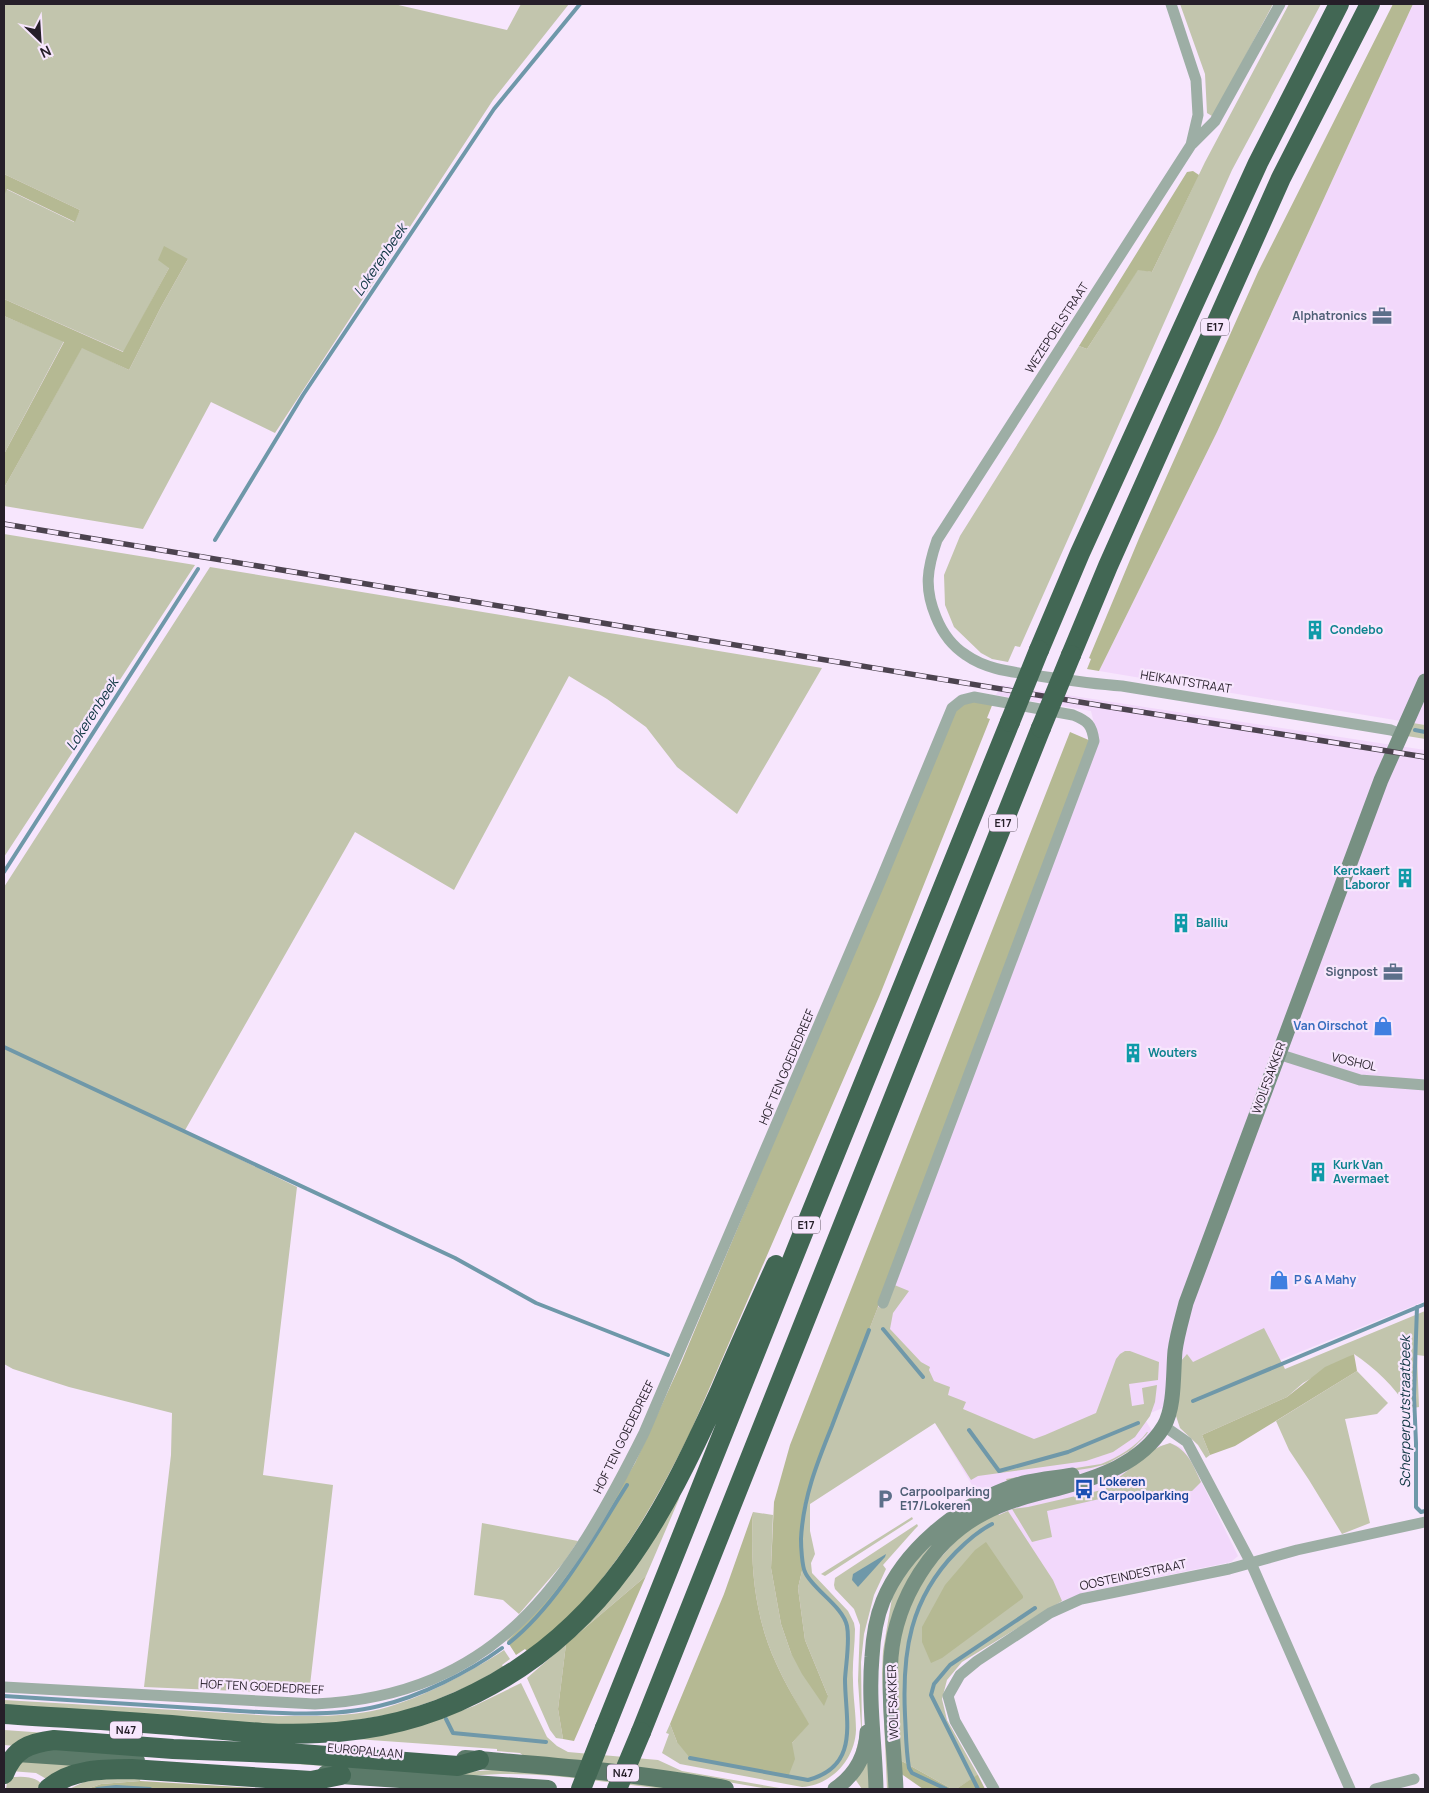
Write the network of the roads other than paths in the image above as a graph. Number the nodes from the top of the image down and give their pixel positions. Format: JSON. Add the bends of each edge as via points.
{"nodes":[{"id":1,"x":1171,"y":4,"type":"edge"},
{"id":2,"x":1280,"y":4,"type":"edge"},
{"id":3,"x":1339,"y":4,"type":"edge"},
{"id":4,"x":1370,"y":4,"type":"edge"},
{"id":5,"x":1191,"y":146,"type":"junction"},
{"id":6,"x":966,"y":655,"type":"joint"},
{"id":7,"x":1425,"y":681,"type":"edge"},
{"id":8,"x":1400,"y":738,"type":"junction"},
{"id":9,"x":1278,"y":1054,"type":"junction"},
{"id":10,"x":1425,"y":1084,"type":"edge"},
{"id":11,"x":807,"y":1223,"type":"junction"},
{"id":12,"x":883,"y":1303,"type":"dead end"},
{"id":13,"x":1164,"y":1426,"type":"junction"},
{"id":14,"x":1111,"y":1471,"type":"junction"},
{"id":15,"x":1425,"y":1522,"type":"edge"},
{"id":16,"x":1251,"y":1563,"type":"junction"},
{"id":17,"x":878,"y":1620,"type":"junction"},
{"id":18,"x":4,"y":1687,"type":"edge"},
{"id":19,"x":4,"y":1714,"type":"edge"},
{"id":20,"x":4,"y":1723,"type":"edge"},
{"id":21,"x":10,"y":1752,"type":"edge"},
{"id":22,"x":480,"y":1760,"type":"junction"},
{"id":23,"x":4,"y":1774,"type":"edge"},
{"id":24,"x":341,"y":1775,"type":"junction"},
{"id":25,"x":1420,"y":1777,"type":"edge"},
{"id":26,"x":48,"y":1789,"type":"edge"},
{"id":27,"x":548,"y":1789,"type":"edge"},
{"id":28,"x":581,"y":1789,"type":"edge"},
{"id":29,"x":617,"y":1789,"type":"edge"},
{"id":30,"x":725,"y":1789,"type":"edge"},
{"id":31,"x":835,"y":1789,"type":"edge"},
{"id":32,"x":876,"y":1789,"type":"edge"},
{"id":33,"x":896,"y":1789,"type":"edge"},
{"id":34,"x":994,"y":1789,"type":"edge"},
{"id":35,"x":1350,"y":1789,"type":"edge"},
{"id":36,"x":1375,"y":1789,"type":"edge"}],
"edges":[{"from":1,"to":5,"type":"street","name":"WEZEPOELSTRAAT","via":[[1196,80],[1198,115]]},
{"from":2,"to":5,"type":"street","via":[[1215,121]]},
{"from":3,"to":11,"type":"highway","number":"E17","bridge":true,"via":[[1258,163],[1080,553]]},
{"from":4,"to":29,"type":"highway","number":"E17","bridge":true,"via":[[1281,178],[1108,566]]},
{"from":5,"to":6,"type":"street","name":"WEZEPOELSTRAAT","via":[[937,540],[927,577],[929,601],[942,631]]},
{"from":6,"to":8,"type":"street","name":"HEIKANTSTRAAT","via":[[1005,671],[1122,686],[1391,730]]},
{"from":7,"to":8,"type":"street","name":"WOLFSAKKER"},
{"from":8,"to":9,"type":"street","name":"WOLFSAKKER","via":[[1381,780]]},
{"from":9,"to":10,"type":"street","name":"VOSHOL","via":[[1360,1080]]},
{"from":9,"to":13,"type":"street","name":"WOLFSAKKER","via":[[1186,1303],[1175,1350],[1170,1407]]},
{"from":11,"to":19,"type":"highway","via":[[777,1264],[696,1444],[644,1540],[609,1587],[570,1629],[513,1673],[466,1698],[407,1720],[379,1727],[318,1734]]},
{"from":11,"to":28,"type":"highway","number":"E17","bridge":true},
{"from":12,"to":18,"type":"street","name":"HOF TEN GOEDEDREEF","via":[[1094,741],[1086,720],[1073,715],[974,697],[962,700],[952,708],[877,892],[644,1433],[572,1561],[517,1626],[486,1650],[436,1678],[395,1694],[339,1703]]},
{"from":13,"to":14,"type":"street","name":"WOLFSAKKER","via":[[1135,1457]]},
{"from":13,"to":16,"type":"street","via":[[1188,1442]]},
{"from":14,"to":17,"type":"street","name":"WOLFSAKKER","via":[[1022,1484],[976,1503],[941,1526],[906,1562],[891,1585]]},
{"from":14,"to":33,"type":"street","name":"WOLFSAKKER","via":[[1088,1481],[1010,1502],[983,1514],[948,1539],[920,1574],[902,1610],[892,1655]]},
{"from":15,"to":16,"type":"street","name":"OOSTEINDESTRAAT"},
{"from":16,"to":34,"type":"street","name":"OOSTEINDESTRAAT","via":[[1081,1599],[1050,1613],[977,1660],[960,1675],[948,1696],[955,1721]]},
{"from":16,"to":35,"type":"street"},
{"from":17,"to":31,"type":"street","name":"WOLFSAKKER","via":[[864,1660],[866,1743],[863,1756],[854,1772]]},
{"from":17,"to":32,"type":"street","name":"WOLFSAKKER","via":[[872,1656],[871,1696]]},
{"from":20,"to":22,"type":"main road","name":"EUROPALAAN","number":"N47"},
{"from":21,"to":22,"type":"highway","via":[[54,1740],[458,1766]]},
{"from":21,"to":23,"type":"highway"},
{"from":21,"to":24,"type":"main road","name":"EUROPALAAN"},
{"from":22,"to":30,"type":"main road","name":"EUROPALAAN","number":"N47","via":[[606,1771]]},
{"from":24,"to":26,"type":"highway","via":[[311,1781],[110,1769],[83,1772]]},
{"from":24,"to":27,"type":"main road","name":"EUROPALAAN"},
{"from":25,"to":36,"type":"street"}]}
